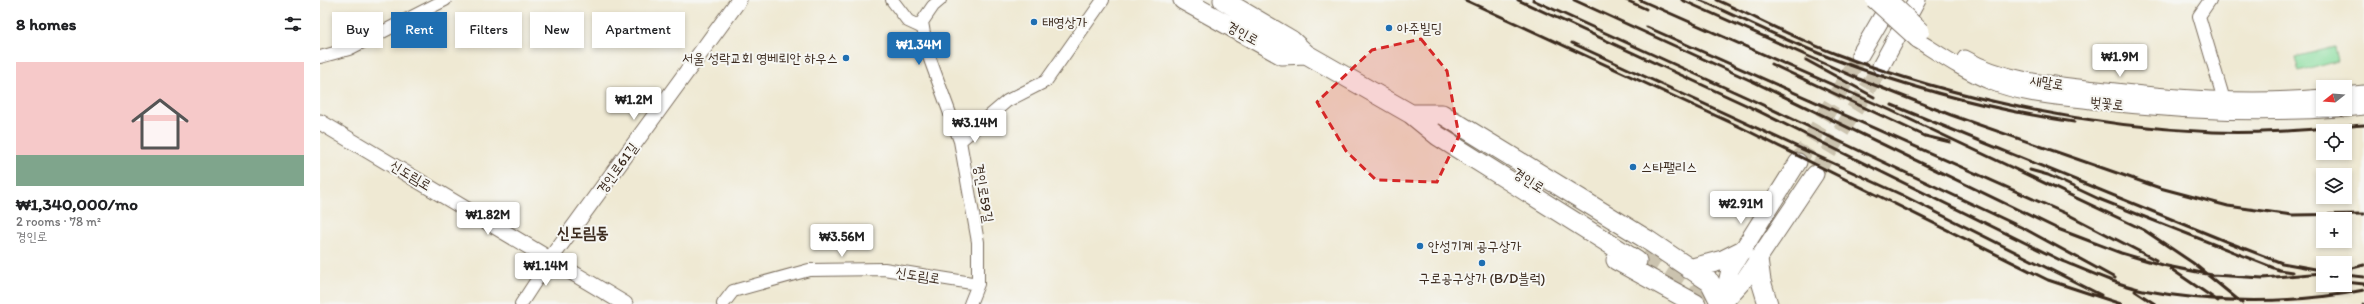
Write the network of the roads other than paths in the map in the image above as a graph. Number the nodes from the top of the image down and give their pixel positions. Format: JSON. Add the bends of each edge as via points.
{"nodes":[{"id":1,"x":445,"y":0,"type":"edge"},
{"id":2,"x":739,"y":0,"type":"edge"},
{"id":3,"x":892,"y":0,"type":"edge"},
{"id":4,"x":940,"y":0,"type":"edge"},
{"id":5,"x":1103,"y":0,"type":"edge"},
{"id":6,"x":1183,"y":0,"type":"edge"},
{"id":7,"x":1223,"y":0,"type":"edge"},
{"id":8,"x":1873,"y":0,"type":"edge"},
{"id":9,"x":1891,"y":0,"type":"edge"},
{"id":10,"x":1917,"y":0,"type":"edge"},
{"id":11,"x":2210,"y":0,"type":"edge"},
{"id":12,"x":923,"y":28,"type":"junction"},
{"id":13,"x":1920,"y":35,"type":"junction"},
{"id":14,"x":1306,"y":54,"type":"junction"},
{"id":15,"x":1860,"y":55,"type":"tunnel mouth"},
{"id":16,"x":320,"y":57,"type":"edge"},
{"id":17,"x":1881,"y":66,"type":"tunnel mouth"},
{"id":18,"x":2364,"y":93,"type":"edge"},
{"id":19,"x":2352,"y":94,"type":"edge"},
{"id":20,"x":2316,"y":97,"type":"edge"},
{"id":21,"x":2224,"y":100,"type":"junction"},
{"id":22,"x":2364,"y":107,"type":"edge"},
{"id":23,"x":2352,"y":108,"type":"edge"},
{"id":24,"x":2316,"y":110,"type":"edge"},
{"id":25,"x":1411,"y":114,"type":"junction"},
{"id":26,"x":320,"y":122,"type":"edge"},
{"id":27,"x":960,"y":141,"type":"junction"},
{"id":28,"x":1798,"y":162,"type":"tunnel mouth"},
{"id":29,"x":1814,"y":174,"type":"tunnel mouth"},
{"id":30,"x":1751,"y":254,"type":"junction"},
{"id":31,"x":1640,"y":257,"type":"tunnel mouth"},
{"id":32,"x":550,"y":258,"type":"junction"},
{"id":33,"x":1689,"y":268,"type":"junction"},
{"id":34,"x":978,"y":284,"type":"junction"},
{"id":35,"x":1675,"y":298,"type":"edge"},
{"id":36,"x":521,"y":304,"type":"edge"},
{"id":37,"x":625,"y":304,"type":"edge"},
{"id":38,"x":723,"y":304,"type":"edge"},
{"id":39,"x":970,"y":304,"type":"edge"},
{"id":40,"x":1696,"y":304,"type":"edge"},
{"id":41,"x":1722,"y":304,"type":"edge"},
{"id":42,"x":1768,"y":304,"type":"edge"}],
"edges":[{"from":1,"to":16,"type":"street","via":[[349,49]]},
{"from":2,"to":32,"type":"street","name":"경인로61길"},
{"from":3,"to":12,"type":"street","via":[[908,21]]},
{"from":4,"to":12,"type":"street","via":[[922,22]]},
{"from":5,"to":27,"type":"street","via":[[1046,81],[1007,101]]},
{"from":6,"to":14,"type":"main road","name":"경인로","via":[[1282,55]]},
{"from":7,"to":14,"type":"main road","name":"경인로","via":[[1291,40]]},
{"from":8,"to":13,"type":"street","name":"벚꽃로","bridge":true,"via":[[1895,21]]},
{"from":9,"to":13,"type":"street","name":"새말로","bridge":true},
{"from":9,"to":15,"type":"main road","bridge":true},
{"from":10,"to":17,"type":"main road","bridge":true},
{"from":11,"to":21,"type":"street","via":[[2199,16]]},
{"from":12,"to":27,"type":"street","via":[[927,51]]},
{"from":13,"to":21,"type":"street","name":"새말로","via":[[1967,60],[2017,78],[2126,93]]},
{"from":13,"to":24,"type":"street","name":"벚꽃로","via":[[1953,63],[1991,82],[2024,92],[2203,112]]},
{"from":14,"to":25,"type":"main road","name":"경인로"},
{"from":18,"to":19,"type":"street"},
{"from":20,"to":21,"type":"street","name":"새말로"},
{"from":22,"to":23,"type":"street"},
{"from":25,"to":31,"type":"main road","name":"경인로","via":[[1445,127]]},
{"from":25,"to":33,"type":"main road","via":[[1442,114]]},
{"from":25,"to":35,"type":"main road","via":[[1435,143],[1504,192]]},
{"from":26,"to":32,"type":"street","name":"신도림로"},
{"from":27,"to":34,"type":"street","name":"경인로59길","via":[[978,242]]},
{"from":28,"to":30,"type":"main road"},
{"from":29,"to":30,"type":"main road"},
{"from":30,"to":33,"type":"main road"},
{"from":30,"to":41,"type":"main road","via":[[1730,270]]},
{"from":30,"to":42,"type":"main road"},
{"from":32,"to":36,"type":"street"},
{"from":32,"to":37,"type":"street","name":"신도림로"},
{"from":33,"to":41,"type":"main road","via":[[1710,282]]},
{"from":34,"to":38,"type":"street","name":"신도림로","via":[[884,269],[810,270],[733,291]]},
{"from":34,"to":39,"type":"street","name":"경인로59길"},
{"from":35,"to":40,"type":"main road"}]}
